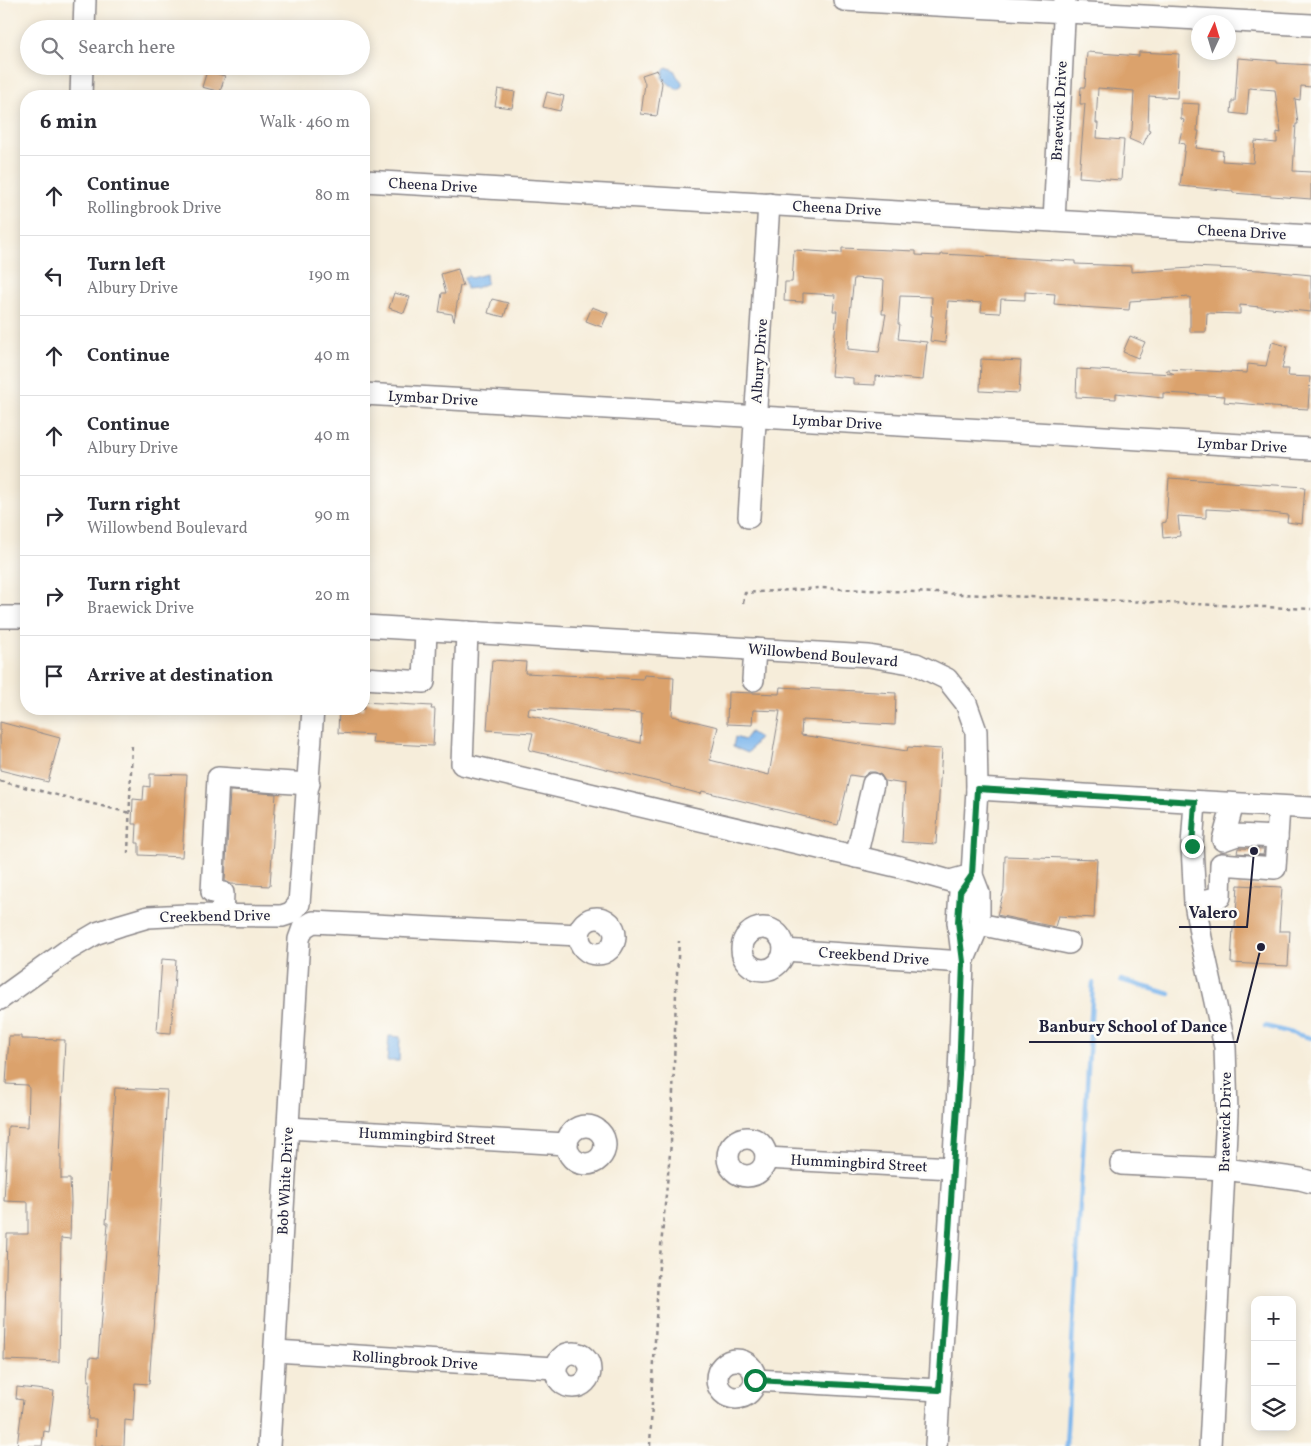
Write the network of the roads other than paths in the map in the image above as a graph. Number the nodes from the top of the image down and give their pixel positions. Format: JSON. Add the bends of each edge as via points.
{"nodes":[{"id":1,"x":85,"y":0,"type":"edge"},
{"id":2,"x":844,"y":0,"type":"edge"},
{"id":3,"x":1065,"y":6,"type":"edge"},
{"id":4,"x":84,"y":20,"type":"edge"},
{"id":5,"x":1311,"y":25,"type":"edge"},
{"id":6,"x":82,"y":75,"type":"edge"},
{"id":7,"x":81,"y":90,"type":"edge"},
{"id":8,"x":370,"y":181,"type":"edge"},
{"id":9,"x":769,"y":204,"type":"junction"},
{"id":10,"x":1054,"y":221,"type":"junction"},
{"id":11,"x":1311,"y":236,"type":"edge"},
{"id":12,"x":370,"y":394,"type":"edge"},
{"id":13,"x":756,"y":417,"type":"junction"},
{"id":14,"x":1311,"y":449,"type":"edge"},
{"id":15,"x":749,"y":517,"type":"dead end"},
{"id":16,"x":0,"y":617,"type":"edge"},
{"id":17,"x":20,"y":617,"type":"edge"},
{"id":18,"x":370,"y":626,"type":"edge"},
{"id":19,"x":426,"y":630,"type":"junction"},
{"id":20,"x":467,"y":632,"type":"junction"},
{"id":21,"x":755,"y":649,"type":"junction"},
{"id":22,"x":370,"y":678,"type":"edge"},
{"id":23,"x":753,"y":680,"type":"dead end"},
{"id":24,"x":313,"y":715,"type":"edge"},
{"id":25,"x":309,"y":784,"type":"junction"},
{"id":26,"x":873,"y":784,"type":"dead end"},
{"id":27,"x":977,"y":789,"type":"junction"},
{"id":28,"x":1195,"y":802,"type":"junction"},
{"id":29,"x":1233,"y":804,"type":"junction"},
{"id":30,"x":1279,"y":807,"type":"junction"},
{"id":31,"x":1311,"y":808,"type":"edge"},
{"id":32,"x":1277,"y":836,"type":"junction"},
{"id":33,"x":1223,"y":840,"type":"junction"},
{"id":34,"x":1192,"y":846,"type":"junction"},
{"id":35,"x":856,"y":857,"type":"junction"},
{"id":36,"x":1221,"y":864,"type":"junction"},
{"id":37,"x":972,"y":875,"type":"junction"},
{"id":38,"x":1195,"y":903,"type":"junction"},
{"id":39,"x":222,"y":916,"type":"junction"},
{"id":40,"x":979,"y":924,"type":"junction"},
{"id":41,"x":579,"y":935,"type":"dead end"},
{"id":42,"x":1069,"y":943,"type":"dead end"},
{"id":43,"x":784,"y":950,"type":"dead end"},
{"id":44,"x":963,"y":962,"type":"junction"},
{"id":45,"x":0,"y":999,"type":"edge"},
{"id":46,"x":288,"y":1128,"type":"junction"},
{"id":47,"x":566,"y":1144,"type":"dead end"},
{"id":48,"x":766,"y":1158,"type":"dead end"},
{"id":49,"x":1121,"y":1164,"type":"dead end"},
{"id":50,"x":952,"y":1168,"type":"junction"},
{"id":51,"x":1225,"y":1169,"type":"junction"},
{"id":52,"x":1311,"y":1182,"type":"edge"},
{"id":53,"x":275,"y":1351,"type":"junction"},
{"id":54,"x":555,"y":1368,"type":"dead end"},
{"id":55,"x":755,"y":1380,"type":"dead end"},
{"id":56,"x":939,"y":1390,"type":"junction"},
{"id":57,"x":269,"y":1446,"type":"edge"},
{"id":58,"x":936,"y":1446,"type":"edge"},
{"id":59,"x":1210,"y":1446,"type":"edge"}],
"edges":[{"from":1,"to":4,"type":"street"},
{"from":2,"to":3,"type":"street"},
{"from":3,"to":5,"type":"street"},
{"from":3,"to":10,"type":"street","name":"Braewick Drive"},
{"from":6,"to":7,"type":"street"},
{"from":8,"to":9,"type":"street","name":"Cheena Drive"},
{"from":9,"to":10,"type":"street","name":"Cheena Drive"},
{"from":9,"to":13,"type":"street","name":"Albury Drive"},
{"from":10,"to":11,"type":"street","name":"Cheena Drive"},
{"from":12,"to":13,"type":"street","name":"Lymbar Drive"},
{"from":13,"to":14,"type":"street","name":"Lymbar Drive"},
{"from":13,"to":15,"type":"street","name":"Albury Drive"},
{"from":16,"to":17,"type":"street"},
{"from":18,"to":19,"type":"street","name":"Willowbend Boulevard"},
{"from":19,"to":20,"type":"street","name":"Willowbend Boulevard"},
{"from":19,"to":22,"type":"street","via":[[424,682]]},
{"from":20,"to":21,"type":"street","name":"Willowbend Boulevard"},
{"from":20,"to":35,"type":"street","via":[[462,764]]},
{"from":21,"to":23,"type":"street"},
{"from":21,"to":27,"type":"street","name":"Willowbend Boulevard","via":[[869,656],[916,664],[947,679],[966,703],[976,731]]},
{"from":24,"to":25,"type":"street"},
{"from":25,"to":39,"type":"street","name":"Creekbend Drive","via":[[299,904],[292,913],[282,916]]},
{"from":25,"to":39,"type":"street","via":[[218,778],[212,892],[223,893]]},
{"from":26,"to":35,"type":"street"},
{"from":27,"to":28,"type":"street"},
{"from":27,"to":37,"type":"street"},
{"from":28,"to":29,"type":"street"},
{"from":28,"to":34,"type":"street","name":"Braewick Drive"},
{"from":29,"to":30,"type":"street"},
{"from":29,"to":33,"type":"street"},
{"from":30,"to":31,"type":"street"},
{"from":30,"to":32,"type":"street"},
{"from":32,"to":33,"type":"street","via":[[1237,835]]},
{"from":32,"to":36,"type":"street","via":[[1276,868]]},
{"from":33,"to":34,"type":"street"},
{"from":33,"to":36,"type":"street"},
{"from":34,"to":38,"type":"street","name":"Braewick Drive"},
{"from":35,"to":37,"type":"street","via":[[950,881]]},
{"from":36,"to":38,"type":"street","via":[[1220,897]]},
{"from":37,"to":40,"type":"street","via":[[979,894]]},
{"from":37,"to":44,"type":"street","via":[[960,892],[958,922]]},
{"from":38,"to":51,"type":"street","name":"Braewick Drive","via":[[1226,1048]]},
{"from":39,"to":45,"type":"street","name":"Creekbend Drive","via":[[148,917],[97,933]]},
{"from":40,"to":42,"type":"street"},
{"from":40,"to":44,"type":"street"},
{"from":41,"to":46,"type":"street","name":"Bob White Drive","via":[[313,922],[303,928]]},
{"from":43,"to":44,"type":"street","name":"Creekbend Drive"},
{"from":44,"to":50,"type":"street"},
{"from":46,"to":47,"type":"street","name":"Hummingbird Street"},
{"from":46,"to":53,"type":"street","name":"Bob White Drive"},
{"from":48,"to":50,"type":"street","name":"Hummingbird Street"},
{"from":49,"to":51,"type":"street"},
{"from":50,"to":56,"type":"street"},
{"from":51,"to":52,"type":"street"},
{"from":51,"to":59,"type":"street","name":"Braewick Drive"},
{"from":53,"to":54,"type":"street","name":"Rollingbrook Drive"},
{"from":53,"to":57,"type":"street","name":"Bob White Drive"},
{"from":55,"to":56,"type":"street"},
{"from":56,"to":58,"type":"street"}]}
